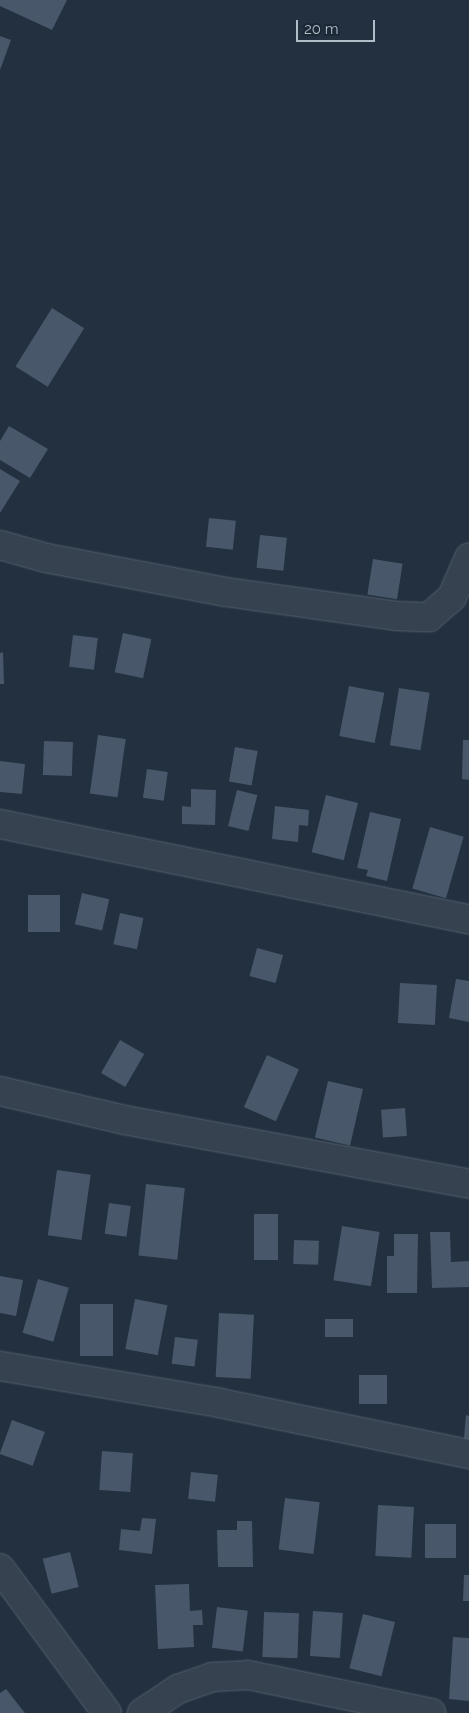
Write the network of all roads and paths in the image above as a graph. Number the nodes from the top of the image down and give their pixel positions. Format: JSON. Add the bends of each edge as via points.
{"nodes":[{"id":1,"x":0,"y":545,"type":"edge"},
{"id":2,"x":469,"y":558,"type":"edge"},
{"id":3,"x":0,"y":824,"type":"edge"},
{"id":4,"x":469,"y":920,"type":"edge"},
{"id":5,"x":0,"y":1091,"type":"edge"},
{"id":6,"x":469,"y":1184,"type":"edge"},
{"id":7,"x":0,"y":1366,"type":"edge"},
{"id":8,"x":469,"y":1454,"type":"edge"},
{"id":9,"x":0,"y":1568,"type":"edge"},
{"id":10,"x":107,"y":1713,"type":"edge"},
{"id":11,"x":142,"y":1713,"type":"edge"},
{"id":12,"x":431,"y":1713,"type":"edge"}],
"edges":[{"from":1,"to":2,"type":"street","via":[[46,558],[226,592],[396,616],[430,617],[452,597]]},
{"from":3,"to":4,"type":"street"},
{"from":5,"to":6,"type":"street","via":[[125,1120]]},
{"from":7,"to":8,"type":"street","via":[[220,1403]]},
{"from":9,"to":10,"type":"street"},
{"from":11,"to":12,"type":"street","via":[[178,1689],[212,1677],[248,1675]]}]}
